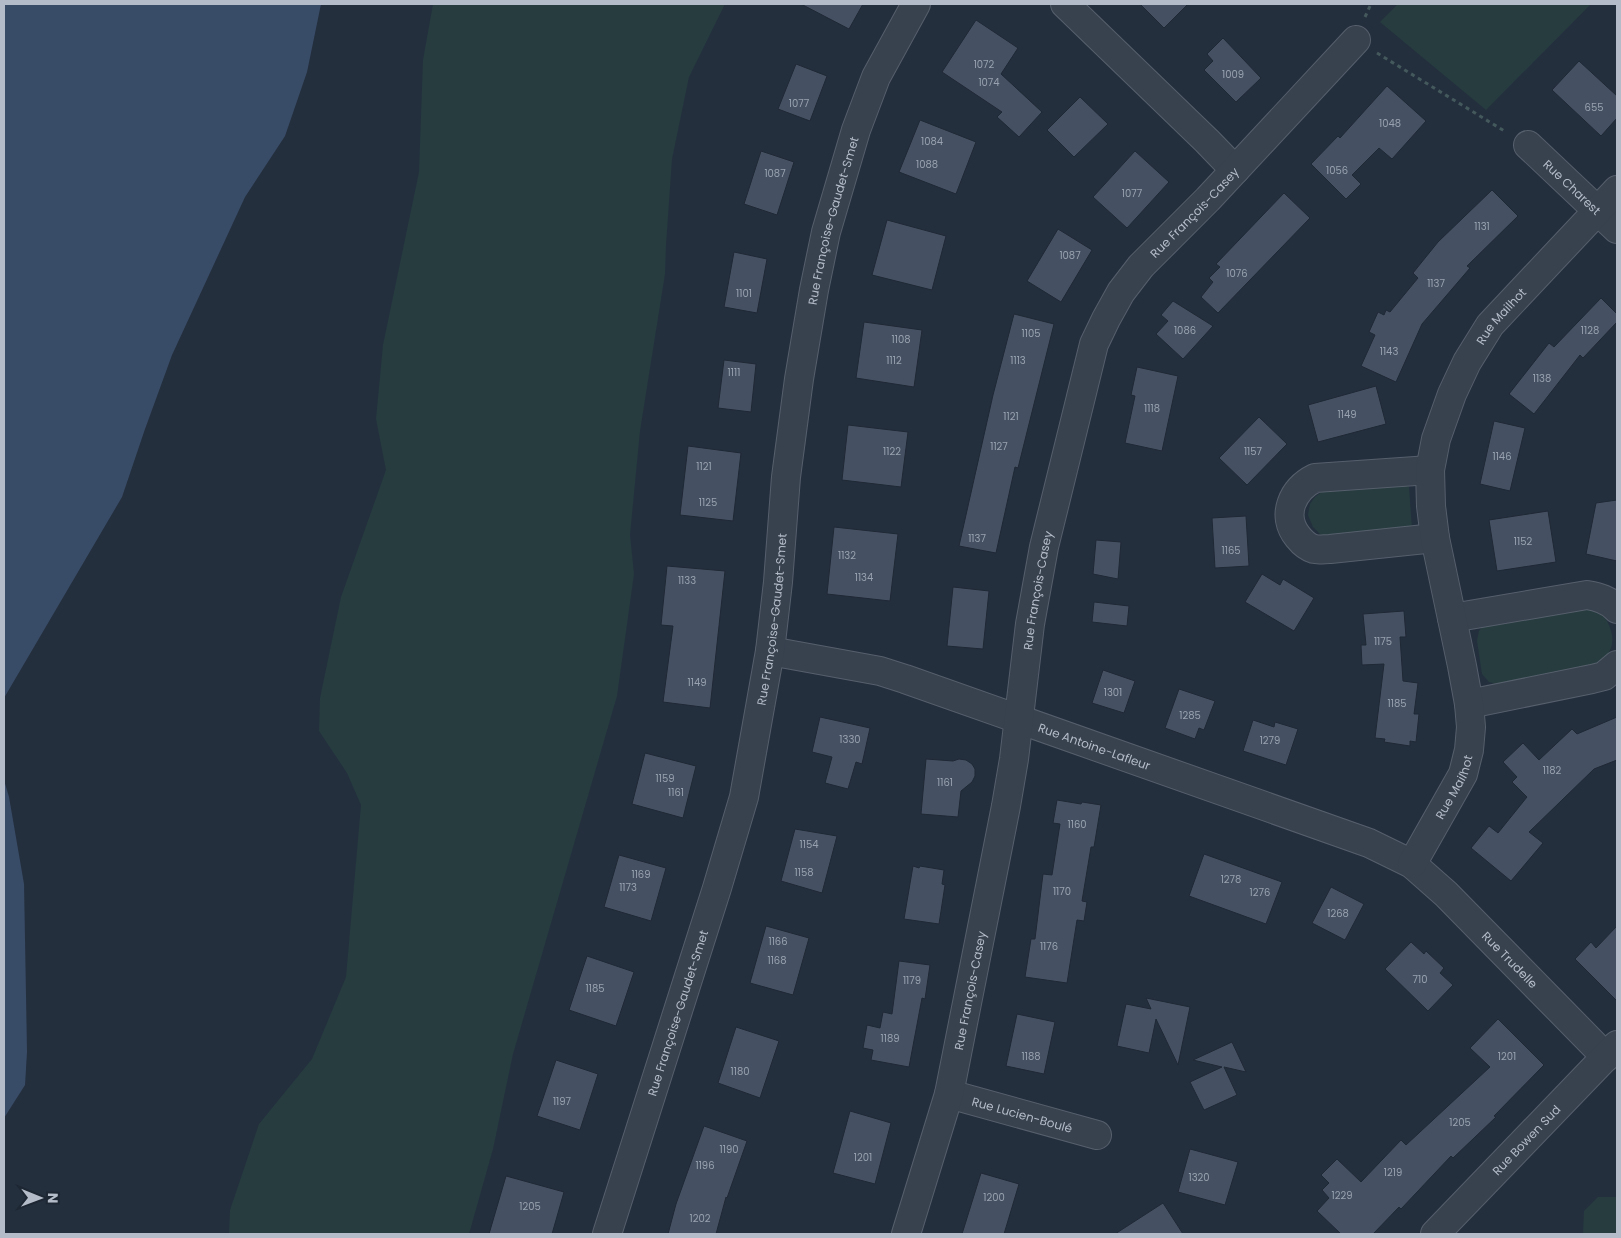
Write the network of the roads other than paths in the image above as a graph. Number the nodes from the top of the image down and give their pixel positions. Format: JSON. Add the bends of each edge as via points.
{"nodes":[{"id":1,"x":916,"y":4,"type":"edge"},
{"id":2,"x":1064,"y":4,"type":"edge"},
{"id":3,"x":1356,"y":40,"type":"road end"},
{"id":4,"x":1528,"y":145,"type":"road end"},
{"id":5,"x":1235,"y":170,"type":"junction"},
{"id":6,"x":1617,"y":190,"type":"edge"},
{"id":7,"x":1608,"y":220,"type":"edge"},
{"id":8,"x":1430,"y":470,"type":"junction"},
{"id":9,"x":1435,"y":538,"type":"junction"},
{"id":10,"x":1617,"y":609,"type":"edge"},
{"id":11,"x":1452,"y":618,"type":"junction"},
{"id":12,"x":770,"y":650,"type":"junction"},
{"id":13,"x":1617,"y":665,"type":"edge"},
{"id":14,"x":1469,"y":704,"type":"junction"},
{"id":15,"x":1018,"y":720,"type":"junction"},
{"id":16,"x":1412,"y":864,"type":"junction"},
{"id":17,"x":1611,"y":1051,"type":"edge"},
{"id":18,"x":949,"y":1094,"type":"junction"},
{"id":19,"x":1098,"y":1135,"type":"dead end"},
{"id":20,"x":606,"y":1234,"type":"edge"},
{"id":21,"x":906,"y":1234,"type":"edge"},
{"id":22,"x":1435,"y":1234,"type":"edge"}],
"edges":[{"from":1,"to":12,"type":"street","name":"Rue Françoise-Gaudet-Smet","via":[[876,77],[856,130],[826,232],[799,379]]},
{"from":2,"to":5,"type":"street"},
{"from":3,"to":5,"type":"street","name":"Rue François-Casey"},
{"from":4,"to":7,"type":"street","name":"Rue Charest"},
{"from":5,"to":15,"type":"street","name":"Rue François-Casey","via":[[1141,266],[1121,292],[1094,344],[1044,547]]},
{"from":6,"to":7,"type":"street","name":"Rue Mailhot"},
{"from":7,"to":8,"type":"street","name":"Rue Mailhot","via":[[1490,325],[1452,394],[1436,439]]},
{"from":8,"to":9,"type":"street","name":"Rue Mailhot"},
{"from":8,"to":9,"type":"street","via":[[1315,478],[1297,491],[1292,500],[1290,522],[1303,543],[1314,549]]},
{"from":9,"to":11,"type":"street","name":"Rue Mailhot"},
{"from":10,"to":11,"type":"street","via":[[1597,596],[1587,595]]},
{"from":11,"to":14,"type":"street","name":"Rue Mailhot"},
{"from":12,"to":15,"type":"street","name":"Rue Antoine-Lafleur","via":[[880,671]]},
{"from":12,"to":20,"type":"street","name":"Rue Françoise-Gaudet-Smet","via":[[742,805]]},
{"from":13,"to":14,"type":"street","via":[[1604,676]]},
{"from":14,"to":16,"type":"street","name":"Rue Mailhot","via":[[1471,727],[1463,774]]},
{"from":15,"to":16,"type":"street","name":"Rue Antoine-Lafleur","via":[[1369,843]]},
{"from":15,"to":18,"type":"street","name":"Rue François-Casey","via":[[998,851]]},
{"from":16,"to":17,"type":"street","name":"Rue Trudelle"},
{"from":17,"to":22,"type":"street","name":"Rue Bowen Sud"},
{"from":18,"to":19,"type":"street","name":"Rue Lucien-Boulé"},
{"from":18,"to":21,"type":"street","name":"Rue François-Casey"}]}
